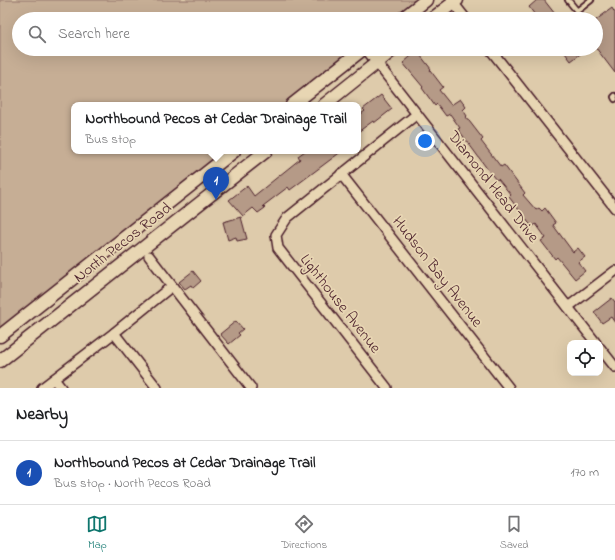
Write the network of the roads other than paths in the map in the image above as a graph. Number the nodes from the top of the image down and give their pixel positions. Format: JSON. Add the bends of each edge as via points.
{"nodes":[{"id":1,"x":426,"y":0,"type":"edge"},
{"id":2,"x":568,"y":0,"type":"edge"},
{"id":3,"x":591,"y":0,"type":"edge"},
{"id":4,"x":454,"y":1,"type":"edge"},
{"id":5,"x":411,"y":12,"type":"edge"},
{"id":6,"x":441,"y":12,"type":"edge"},
{"id":7,"x":461,"y":12,"type":"edge"},
{"id":8,"x":356,"y":56,"type":"edge"},
{"id":9,"x":371,"y":56,"type":"edge"},
{"id":10,"x":384,"y":56,"type":"edge"},
{"id":11,"x":496,"y":56,"type":"edge"},
{"id":12,"x":376,"y":62,"type":"junction"},
{"id":13,"x":296,"y":102,"type":"edge"},
{"id":14,"x":328,"y":102,"type":"edge"},
{"id":15,"x":417,"y":114,"type":"junction"},
{"id":16,"x":230,"y":154,"type":"edge"},
{"id":17,"x":262,"y":154,"type":"edge"},
{"id":18,"x":341,"y":174,"type":"junction"},
{"id":19,"x":615,"y":208,"type":"edge"},
{"id":20,"x":149,"y":256,"type":"dead end"},
{"id":21,"x":615,"y":271,"type":"edge"},
{"id":22,"x":172,"y":286,"type":"junction"},
{"id":23,"x":568,"y":307,"type":"junction"},
{"id":24,"x":114,"y":333,"type":"junction"},
{"id":25,"x":0,"y":336,"type":"edge"},
{"id":26,"x":594,"y":340,"type":"edge"},
{"id":27,"x":603,"y":352,"type":"edge"},
{"id":28,"x":0,"y":361,"type":"edge"},
{"id":29,"x":615,"y":367,"type":"edge"},
{"id":30,"x":54,"y":379,"type":"junction"},
{"id":31,"x":42,"y":388,"type":"edge"},
{"id":32,"x":62,"y":388,"type":"edge"},
{"id":33,"x":157,"y":388,"type":"edge"},
{"id":34,"x":251,"y":388,"type":"edge"},
{"id":35,"x":387,"y":388,"type":"edge"},
{"id":36,"x":509,"y":388,"type":"edge"}],
"edges":[{"from":1,"to":5,"type":"main road"},
{"from":2,"to":3,"type":"lane","via":[[577,11]]},
{"from":4,"to":6,"type":"main road"},
{"from":4,"to":7,"type":"street"},
{"from":8,"to":13,"type":"main road"},
{"from":9,"to":12,"type":"street","name":"Diamond Head Drive"},
{"from":10,"to":12,"type":"main road"},
{"from":11,"to":19,"type":"street"},
{"from":12,"to":14,"type":"main road"},
{"from":12,"to":15,"type":"street","name":"Diamond Head Drive"},
{"from":15,"to":18,"type":"street"},
{"from":15,"to":23,"type":"street","name":"Diamond Head Drive"},
{"from":16,"to":25,"type":"main road","name":"North Pecos Road"},
{"from":17,"to":28,"type":"main road","name":"North Pecos Road"},
{"from":18,"to":35,"type":"street","name":"Lighthouse Avenue","via":[[287,218],[276,235],[278,248]]},
{"from":18,"to":36,"type":"street","name":"Hudson Bay Avenue"},
{"from":20,"to":22,"type":"street"},
{"from":21,"to":23,"type":"street"},
{"from":22,"to":24,"type":"street"},
{"from":22,"to":34,"type":"street"},
{"from":23,"to":26,"type":"street","name":"Diamond Head Drive"},
{"from":24,"to":30,"type":"street"},
{"from":24,"to":33,"type":"street"},
{"from":27,"to":29,"type":"street"},
{"from":30,"to":31,"type":"street"},
{"from":30,"to":32,"type":"street"}]}
